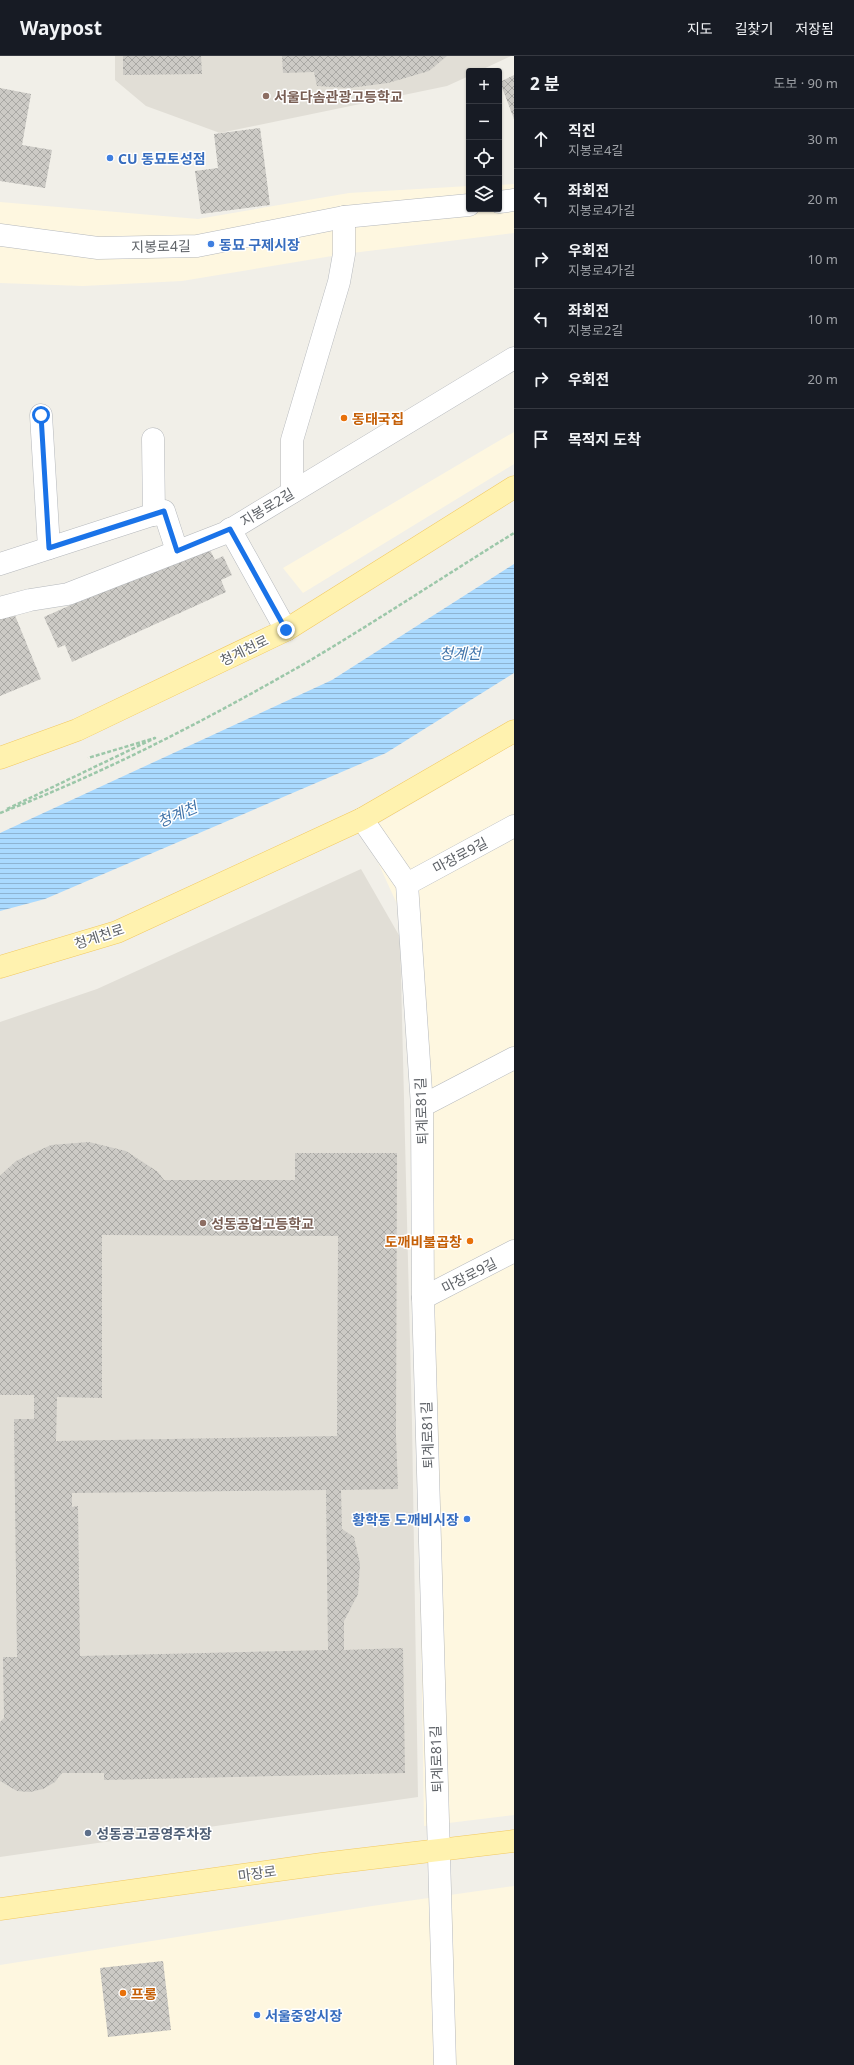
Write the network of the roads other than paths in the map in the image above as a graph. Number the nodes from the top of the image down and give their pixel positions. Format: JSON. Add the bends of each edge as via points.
{"nodes":[{"id":1,"x":514,"y":200,"type":"edge"},
{"id":2,"x":502,"y":202,"type":"edge"},
{"id":3,"x":466,"y":205,"type":"edge"},
{"id":4,"x":344,"y":217,"type":"junction"},
{"id":5,"x":0,"y":235,"type":"edge"},
{"id":6,"x":514,"y":358,"type":"edge"},
{"id":7,"x":41,"y":415,"type":"dead end"},
{"id":8,"x":153,"y":439,"type":"dead end"},
{"id":9,"x":514,"y":487,"type":"edge"},
{"id":10,"x":292,"y":492,"type":"junction"},
{"id":11,"x":154,"y":515,"type":"junction"},
{"id":12,"x":230,"y":529,"type":"junction"},
{"id":13,"x":49,"y":548,"type":"junction"},
{"id":14,"x":177,"y":551,"type":"junction"},
{"id":15,"x":0,"y":564,"type":"edge"},
{"id":16,"x":0,"y":608,"type":"edge"},
{"id":17,"x":286,"y":630,"type":"junction"},
{"id":18,"x":514,"y":731,"type":"edge"},
{"id":19,"x":0,"y":758,"type":"edge"},
{"id":20,"x":362,"y":818,"type":"junction"},
{"id":21,"x":514,"y":826,"type":"edge"},
{"id":22,"x":407,"y":884,"type":"junction"},
{"id":23,"x":0,"y":967,"type":"edge"},
{"id":24,"x":514,"y":1058,"type":"edge"},
{"id":25,"x":422,"y":1106,"type":"junction"},
{"id":26,"x":514,"y":1251,"type":"edge"},
{"id":27,"x":423,"y":1298,"type":"junction"},
{"id":28,"x":514,"y":1841,"type":"edge"},
{"id":29,"x":438,"y":1850,"type":"junction"},
{"id":30,"x":0,"y":1909,"type":"edge"},
{"id":31,"x":445,"y":2065,"type":"edge"}],
"edges":[{"from":1,"to":2,"type":"street"},
{"from":3,"to":4,"type":"street","name":"지봉로4길"},
{"from":4,"to":5,"type":"street","name":"지봉로4길","via":[[198,246],[98,248]]},
{"from":4,"to":10,"type":"street","via":[[344,254],[339,282],[292,440]]},
{"from":6,"to":10,"type":"street","name":"지봉로2길"},
{"from":7,"to":13,"type":"street"},
{"from":8,"to":11,"type":"street"},
{"from":9,"to":17,"type":"main road","name":"청계천로"},
{"from":10,"to":12,"type":"street","name":"지봉로2길"},
{"from":11,"to":13,"type":"street"},
{"from":11,"to":14,"type":"street","via":[[164,511]]},
{"from":12,"to":14,"type":"street","name":"지봉로2길"},
{"from":12,"to":17,"type":"street"},
{"from":13,"to":15,"type":"street"},
{"from":14,"to":16,"type":"street","name":"지봉로2길","via":[[68,594]]},
{"from":17,"to":19,"type":"main road","name":"청계천로","via":[[77,730]]},
{"from":18,"to":20,"type":"main road","name":"청계천로"},
{"from":20,"to":22,"type":"street"},
{"from":20,"to":23,"type":"main road","name":"청계천로","via":[[117,932]]},
{"from":21,"to":22,"type":"street","name":"마장로9길"},
{"from":22,"to":25,"type":"street","name":"퇴계로81길"},
{"from":24,"to":25,"type":"street"},
{"from":25,"to":27,"type":"street","name":"퇴계로81길"},
{"from":26,"to":27,"type":"street","name":"마장로9길"},
{"from":27,"to":29,"type":"street","name":"퇴계로81길"},
{"from":28,"to":29,"type":"main road","name":"마장로"},
{"from":29,"to":30,"type":"main road","name":"마장로"},
{"from":29,"to":31,"type":"street","name":"퇴계로81길"}]}
